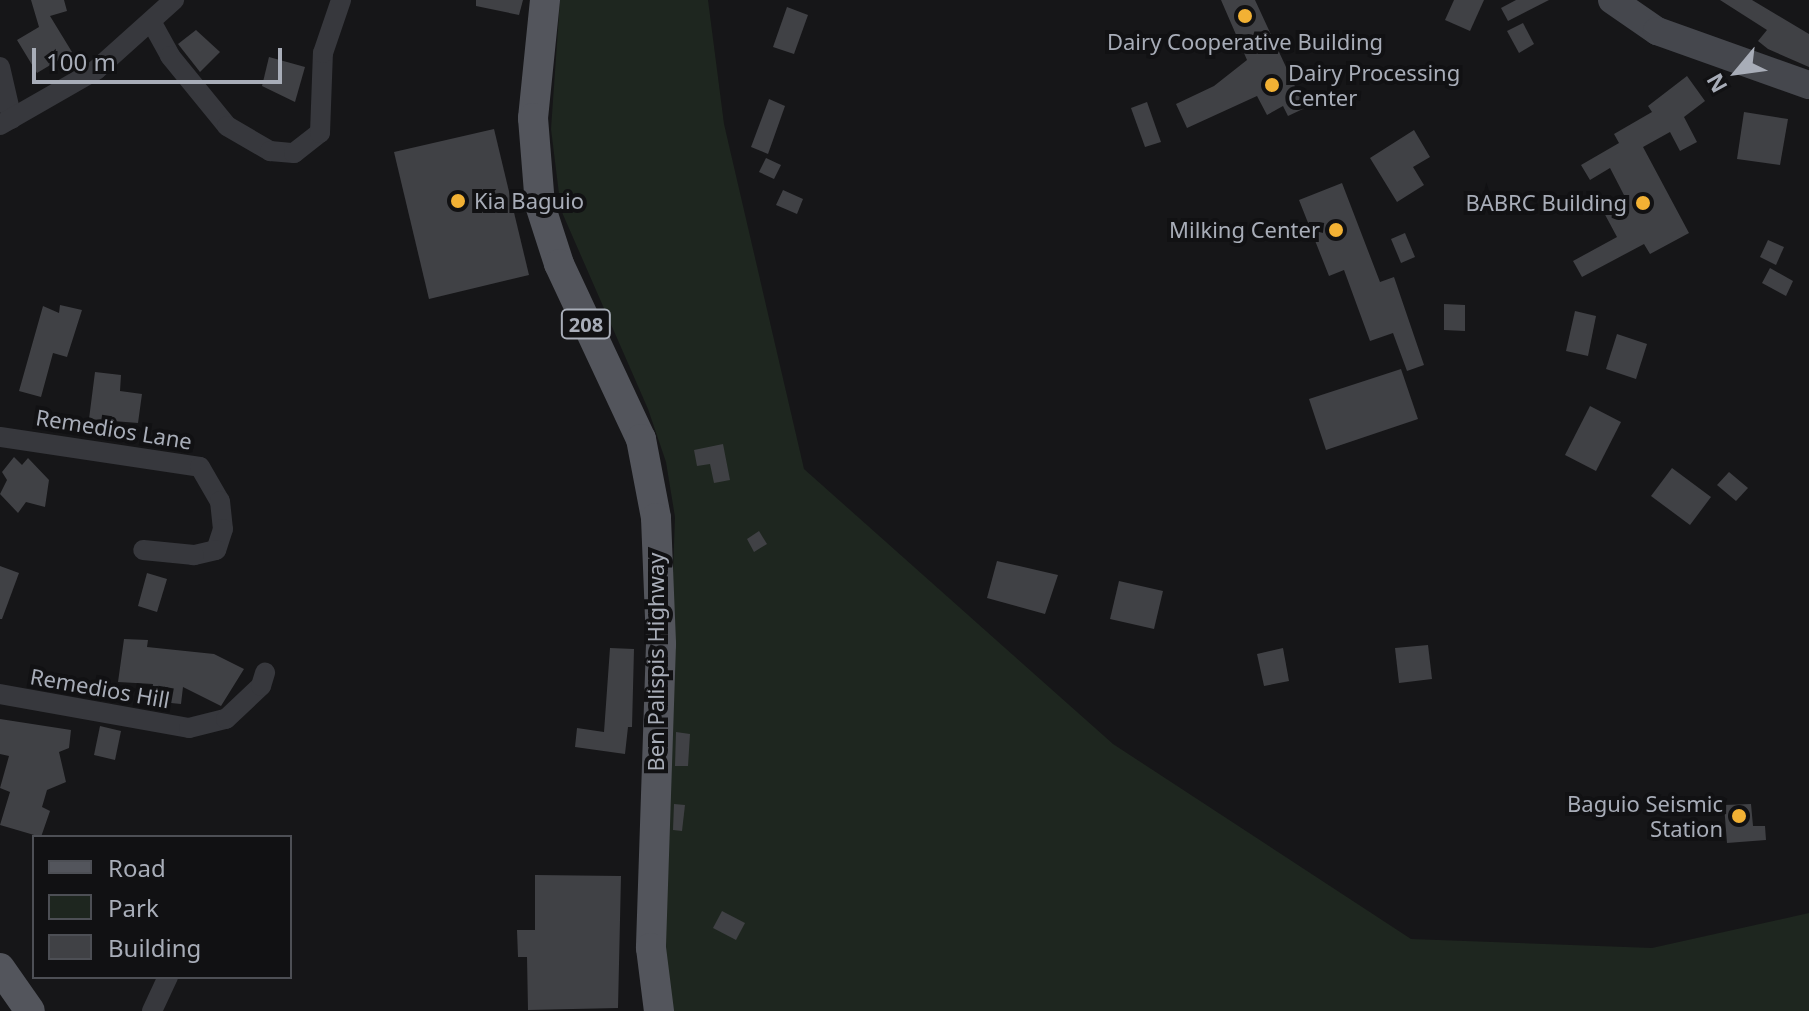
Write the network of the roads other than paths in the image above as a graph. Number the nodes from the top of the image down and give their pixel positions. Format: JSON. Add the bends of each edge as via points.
{"nodes":[{"id":1,"x":174,"y":0,"type":"edge"},
{"id":2,"x":341,"y":0,"type":"edge"},
{"id":3,"x":545,"y":0,"type":"edge"},
{"id":4,"x":1612,"y":0,"type":"edge"},
{"id":5,"x":152,"y":23,"type":"junction"},
{"id":6,"x":0,"y":67,"type":"edge"},
{"id":7,"x":1809,"y":85,"type":"edge"},
{"id":8,"x":6,"y":122,"type":"edge"},
{"id":9,"x":0,"y":437,"type":"edge"},
{"id":10,"x":143,"y":550,"type":"dead end"},
{"id":11,"x":265,"y":673,"type":"dead end"},
{"id":12,"x":0,"y":694,"type":"edge"},
{"id":13,"x":0,"y":968,"type":"edge"},
{"id":14,"x":167,"y":979,"type":"edge"},
{"id":15,"x":30,"y":1011,"type":"edge"},
{"id":16,"x":152,"y":1011,"type":"edge"},
{"id":17,"x":659,"y":1011,"type":"edge"}],
"edges":[{"from":1,"to":5,"type":"street"},
{"from":2,"to":5,"type":"street","via":[[323,53],[320,133],[294,153],[270,151],[227,126],[170,56]]},
{"from":3,"to":17,"type":"main road","name":"Ben Palispis Highway","number":"208","via":[[533,118],[540,205],[559,264],[641,439],[656,518],[661,644],[651,948]]},
{"from":4,"to":7,"type":"street","via":[[1657,31]]},
{"from":5,"to":8,"type":"street","via":[[71,85]]},
{"from":6,"to":8,"type":"street"},
{"from":9,"to":10,"type":"street","name":"Remedios Lane","via":[[200,467],[220,501],[223,529],[216,550],[194,555]]},
{"from":11,"to":12,"type":"street","name":"Remedios Hill","via":[[261,686],[226,719],[189,728]]},
{"from":13,"to":15,"type":"main road"},
{"from":14,"to":16,"type":"street"}]}
